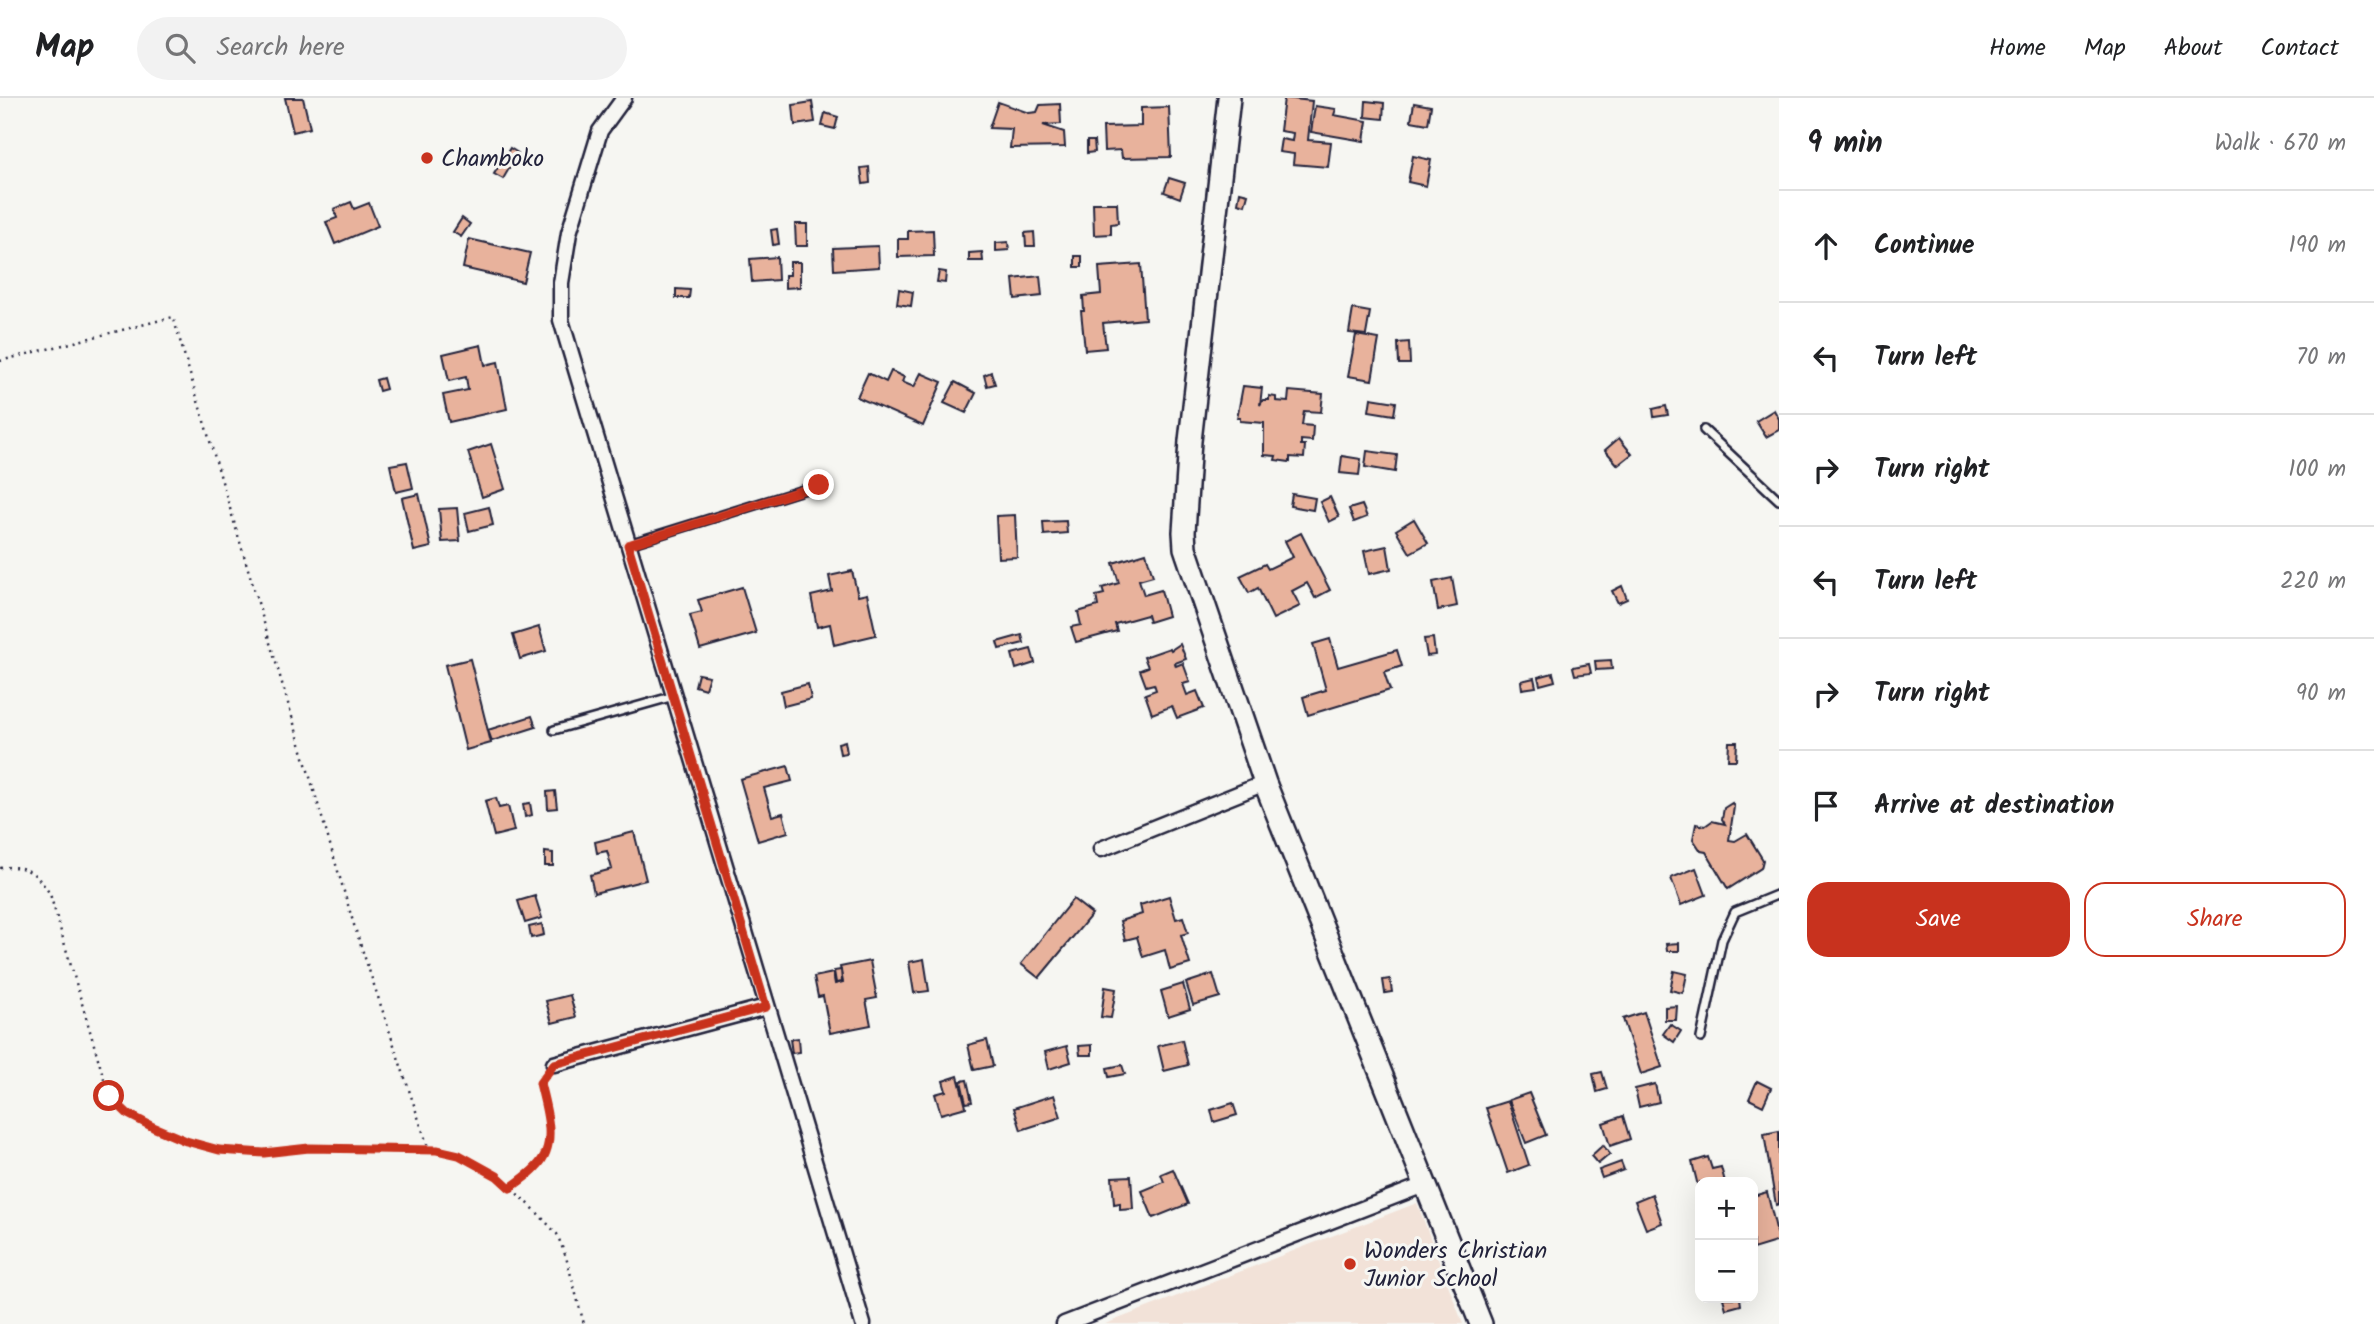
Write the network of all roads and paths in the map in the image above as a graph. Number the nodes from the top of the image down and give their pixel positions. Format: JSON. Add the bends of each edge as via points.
{"nodes":[{"id":1,"x":624,"y":98,"type":"edge"},
{"id":2,"x":1228,"y":98,"type":"edge"},
{"id":3,"x":0,"y":360,"type":"edge"},
{"id":4,"x":1704,"y":430,"type":"dead end"},
{"id":5,"x":819,"y":485,"type":"dead end"},
{"id":6,"x":1779,"y":500,"type":"edge"},
{"id":7,"x":628,"y":545,"type":"junction"},
{"id":8,"x":675,"y":696,"type":"junction"},
{"id":9,"x":554,"y":730,"type":"dead end"},
{"id":10,"x":1265,"y":783,"type":"junction"},
{"id":11,"x":1101,"y":849,"type":"dead end"},
{"id":12,"x":0,"y":868,"type":"edge"},
{"id":13,"x":1779,"y":894,"type":"edge"},
{"id":14,"x":766,"y":1007,"type":"junction"},
{"id":15,"x":1701,"y":1038,"type":"dead end"},
{"id":16,"x":554,"y":1064,"type":"joint"},
{"id":17,"x":429,"y":1150,"type":"junction"},
{"id":18,"x":1424,"y":1185,"type":"junction"},
{"id":19,"x":510,"y":1188,"type":"junction"},
{"id":20,"x":584,"y":1324,"type":"edge"},
{"id":21,"x":863,"y":1324,"type":"edge"},
{"id":22,"x":1064,"y":1324,"type":"edge"},
{"id":23,"x":1481,"y":1324,"type":"edge"}],
"edges":[{"from":1,"to":7,"type":"street","via":[[600,131],[569,233],[561,320]]},
{"from":2,"to":10,"type":"street","via":[[1184,533],[1188,562]]},
{"from":3,"to":17,"type":"path","via":[[173,317],[354,925]]},
{"from":4,"to":6,"type":"lane"},
{"from":5,"to":7,"type":"lane"},
{"from":7,"to":8,"type":"street"},
{"from":8,"to":9,"type":"lane"},
{"from":8,"to":14,"type":"street"},
{"from":10,"to":11,"type":"street"},
{"from":10,"to":18,"type":"street"},
{"from":12,"to":17,"type":"path","via":[[37,874],[50,894],[109,1096],[128,1114],[186,1141],[219,1150]]},
{"from":13,"to":15,"type":"lane","via":[[1735,912],[1722,940]]},
{"from":14,"to":16,"type":"street"},
{"from":14,"to":21,"type":"street"},
{"from":16,"to":19,"type":"path","via":[[540,1083],[550,1144],[538,1166]]},
{"from":17,"to":19,"type":"path","via":[[459,1155]]},
{"from":18,"to":22,"type":"street"},
{"from":18,"to":23,"type":"street"},
{"from":19,"to":20,"type":"path","via":[[557,1234]]}]}
